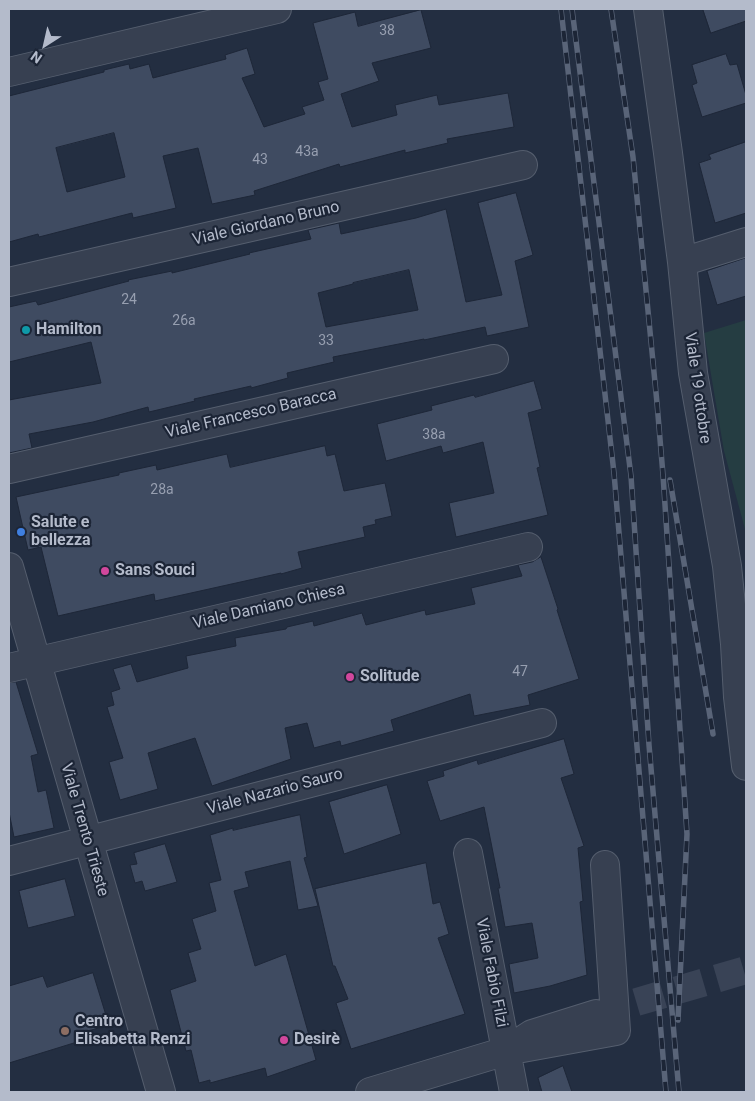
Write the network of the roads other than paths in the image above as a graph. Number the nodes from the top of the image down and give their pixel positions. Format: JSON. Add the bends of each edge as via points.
{"nodes":[{"id":1,"x":277,"y":9,"type":"edge"},
{"id":2,"x":648,"y":9,"type":"edge"},
{"id":3,"x":9,"y":72,"type":"edge"},
{"id":4,"x":523,"y":165,"type":"dead end"},
{"id":5,"x":746,"y":242,"type":"edge"},
{"id":6,"x":682,"y":262,"type":"junction"},
{"id":7,"x":9,"y":282,"type":"edge"},
{"id":8,"x":494,"y":359,"type":"dead end"},
{"id":9,"x":9,"y":469,"type":"edge"},
{"id":10,"x":528,"y":547,"type":"dead end"},
{"id":11,"x":9,"y":567,"type":"edge"},
{"id":12,"x":741,"y":643,"type":"edge"},
{"id":13,"x":36,"y":661,"type":"junction"},
{"id":14,"x":9,"y":668,"type":"edge"},
{"id":15,"x":542,"y":723,"type":"dead end"},
{"id":16,"x":746,"y":766,"type":"edge"},
{"id":17,"x":88,"y":841,"type":"junction"},
{"id":18,"x":468,"y":853,"type":"dead end"},
{"id":19,"x":9,"y":861,"type":"edge"},
{"id":20,"x":605,"y":865,"type":"dead end"},
{"id":21,"x":596,"y":1014,"type":"tunnel mouth"},
{"id":22,"x":506,"y":1051,"type":"junction"},
{"id":23,"x":160,"y":1092,"type":"edge"},
{"id":24,"x":370,"y":1092,"type":"edge"},
{"id":25,"x":514,"y":1092,"type":"edge"}],
"edges":[{"from":1,"to":3,"type":"street"},
{"from":2,"to":6,"type":"street","name":"Viale 19 ottobre"},
{"from":4,"to":7,"type":"street","name":"Viale Giordano Bruno"},
{"from":5,"to":6,"type":"street"},
{"from":6,"to":12,"type":"street","name":"Viale 19 ottobre","via":[[693,372]]},
{"from":8,"to":9,"type":"street","name":"Viale Francesco Baracca"},
{"from":10,"to":13,"type":"street","name":"Viale Damiano Chiesa"},
{"from":11,"to":13,"type":"street","name":"Viale Trento Trieste"},
{"from":12,"to":16,"type":"street","name":"Viale 19 ottobre","via":[[738,697]]},
{"from":13,"to":14,"type":"street","name":"Viale Damiano Chiesa"},
{"from":13,"to":17,"type":"street","name":"Viale Trento Trieste"},
{"from":15,"to":17,"type":"street","name":"Viale Nazario Sauro"},
{"from":17,"to":19,"type":"street","name":"Viale Nazario Sauro"},
{"from":17,"to":23,"type":"street","name":"Viale Trento Trieste"},
{"from":18,"to":22,"type":"street","name":"Viale Fabio Filzi"},
{"from":20,"to":22,"type":"street","via":[[616,1031]]},
{"from":21,"to":22,"type":"street","via":[[532,1034]]},
{"from":22,"to":24,"type":"street"},
{"from":22,"to":25,"type":"street","name":"Viale Fabio Filzi"}]}
